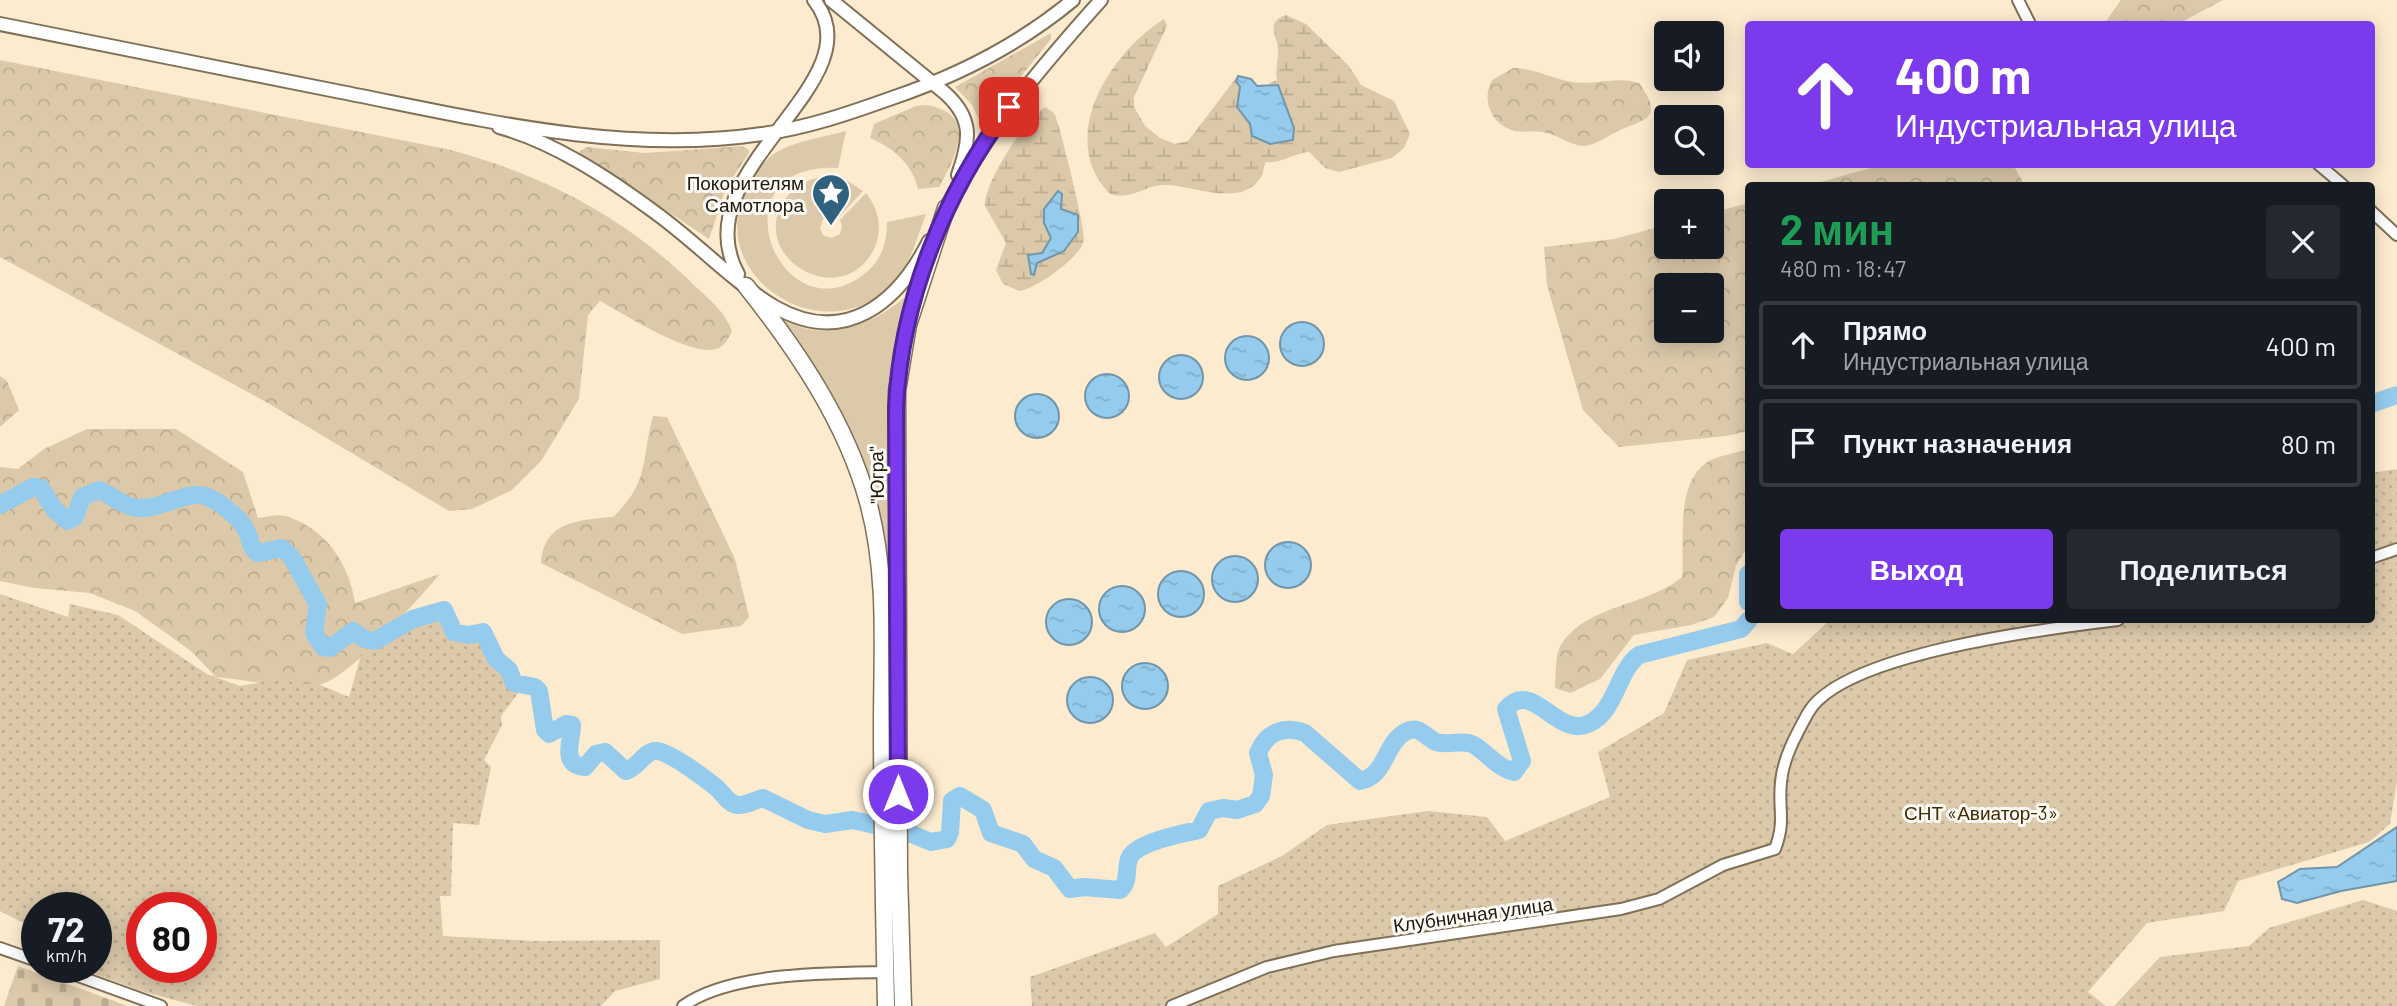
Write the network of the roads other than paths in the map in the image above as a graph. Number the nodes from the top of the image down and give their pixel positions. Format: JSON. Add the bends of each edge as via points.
{"nodes":[{"id":1,"x":814,"y":0,"type":"edge"},
{"id":2,"x":831,"y":0,"type":"edge"},
{"id":3,"x":1073,"y":0,"type":"edge"},
{"id":4,"x":1101,"y":0,"type":"edge"},
{"id":5,"x":2018,"y":0,"type":"edge"},
{"id":6,"x":2028,"y":21,"type":"edge"},
{"id":7,"x":0,"y":24,"type":"edge"},
{"id":8,"x":933,"y":83,"type":"junction"},
{"id":9,"x":441,"y":112,"type":"junction"},
{"id":10,"x":776,"y":132,"type":"junction"},
{"id":11,"x":2323,"y":168,"type":"edge"},
{"id":12,"x":2339,"y":182,"type":"edge"},
{"id":13,"x":946,"y":208,"type":"junction"},
{"id":14,"x":2375,"y":215,"type":"edge"},
{"id":15,"x":2397,"y":235,"type":"edge"},
{"id":16,"x":746,"y":286,"type":"junction"},
{"id":17,"x":2397,"y":549,"type":"edge"},
{"id":18,"x":2375,"y":557,"type":"edge"},
{"id":19,"x":2100,"y":623,"type":"edge"},
{"id":20,"x":890,"y":794,"type":"junction"},
{"id":21,"x":891,"y":873,"type":"junction"},
{"id":22,"x":0,"y":947,"type":"edge"},
{"id":23,"x":21,"y":955,"type":"edge"},
{"id":24,"x":886,"y":972,"type":"junction"},
{"id":25,"x":97,"y":983,"type":"edge"},
{"id":26,"x":161,"y":1006,"type":"edge"},
{"id":27,"x":684,"y":1006,"type":"edge"},
{"id":28,"x":886,"y":1006,"type":"edge"},
{"id":29,"x":903,"y":1006,"type":"edge"},
{"id":30,"x":1172,"y":1006,"type":"edge"}],
"edges":[{"from":1,"to":10,"type":"main road","via":[[826,30],[824,56],[811,85]]},
{"from":2,"to":8,"type":"main road"},
{"from":3,"to":8,"type":"main road","via":[[1002,49]]},
{"from":4,"to":13,"type":"main road","via":[[1009,107]]},
{"from":5,"to":6,"type":"street"},
{"from":7,"to":9,"type":"main road"},
{"from":8,"to":10,"type":"main road","via":[[852,112]]},
{"from":8,"to":13,"type":"main road","via":[[961,110],[969,135]]},
{"from":9,"to":10,"type":"main road","via":[[643,140]]},
{"from":9,"to":16,"type":"main road","via":[[506,129],[582,166],[654,211]]},
{"from":10,"to":16,"type":"main road","via":[[744,176],[729,214],[730,254]]},
{"from":11,"to":12,"type":"street"},
{"from":13,"to":16,"type":"main road","via":[[907,281],[871,310],[847,319],[799,317]]},
{"from":13,"to":20,"type":"highway","name":"\"Югра\"","via":[[908,325],[897,391]]},
{"from":14,"to":15,"type":"street"},
{"from":16,"to":20,"type":"highway","name":"\"Югра\"","via":[[793,349],[832,414],[868,500],[877,544]]},
{"from":17,"to":18,"type":"street"},
{"from":19,"to":30,"type":"street","name":"Клубничная улица","via":[[1919,653],[1834,689],[1810,710],[1788,755],[1781,783],[1783,828],[1775,849],[1723,865],[1659,899],[1621,909],[1334,951],[1259,970]]},
{"from":20,"to":21,"type":"highway"},
{"from":21,"to":24,"type":"highway"},
{"from":21,"to":29,"type":"highway"},
{"from":22,"to":23,"type":"street"},
{"from":24,"to":27,"type":"street","via":[[749,981],[709,990]]},
{"from":24,"to":28,"type":"highway"},
{"from":25,"to":26,"type":"street"}]}
